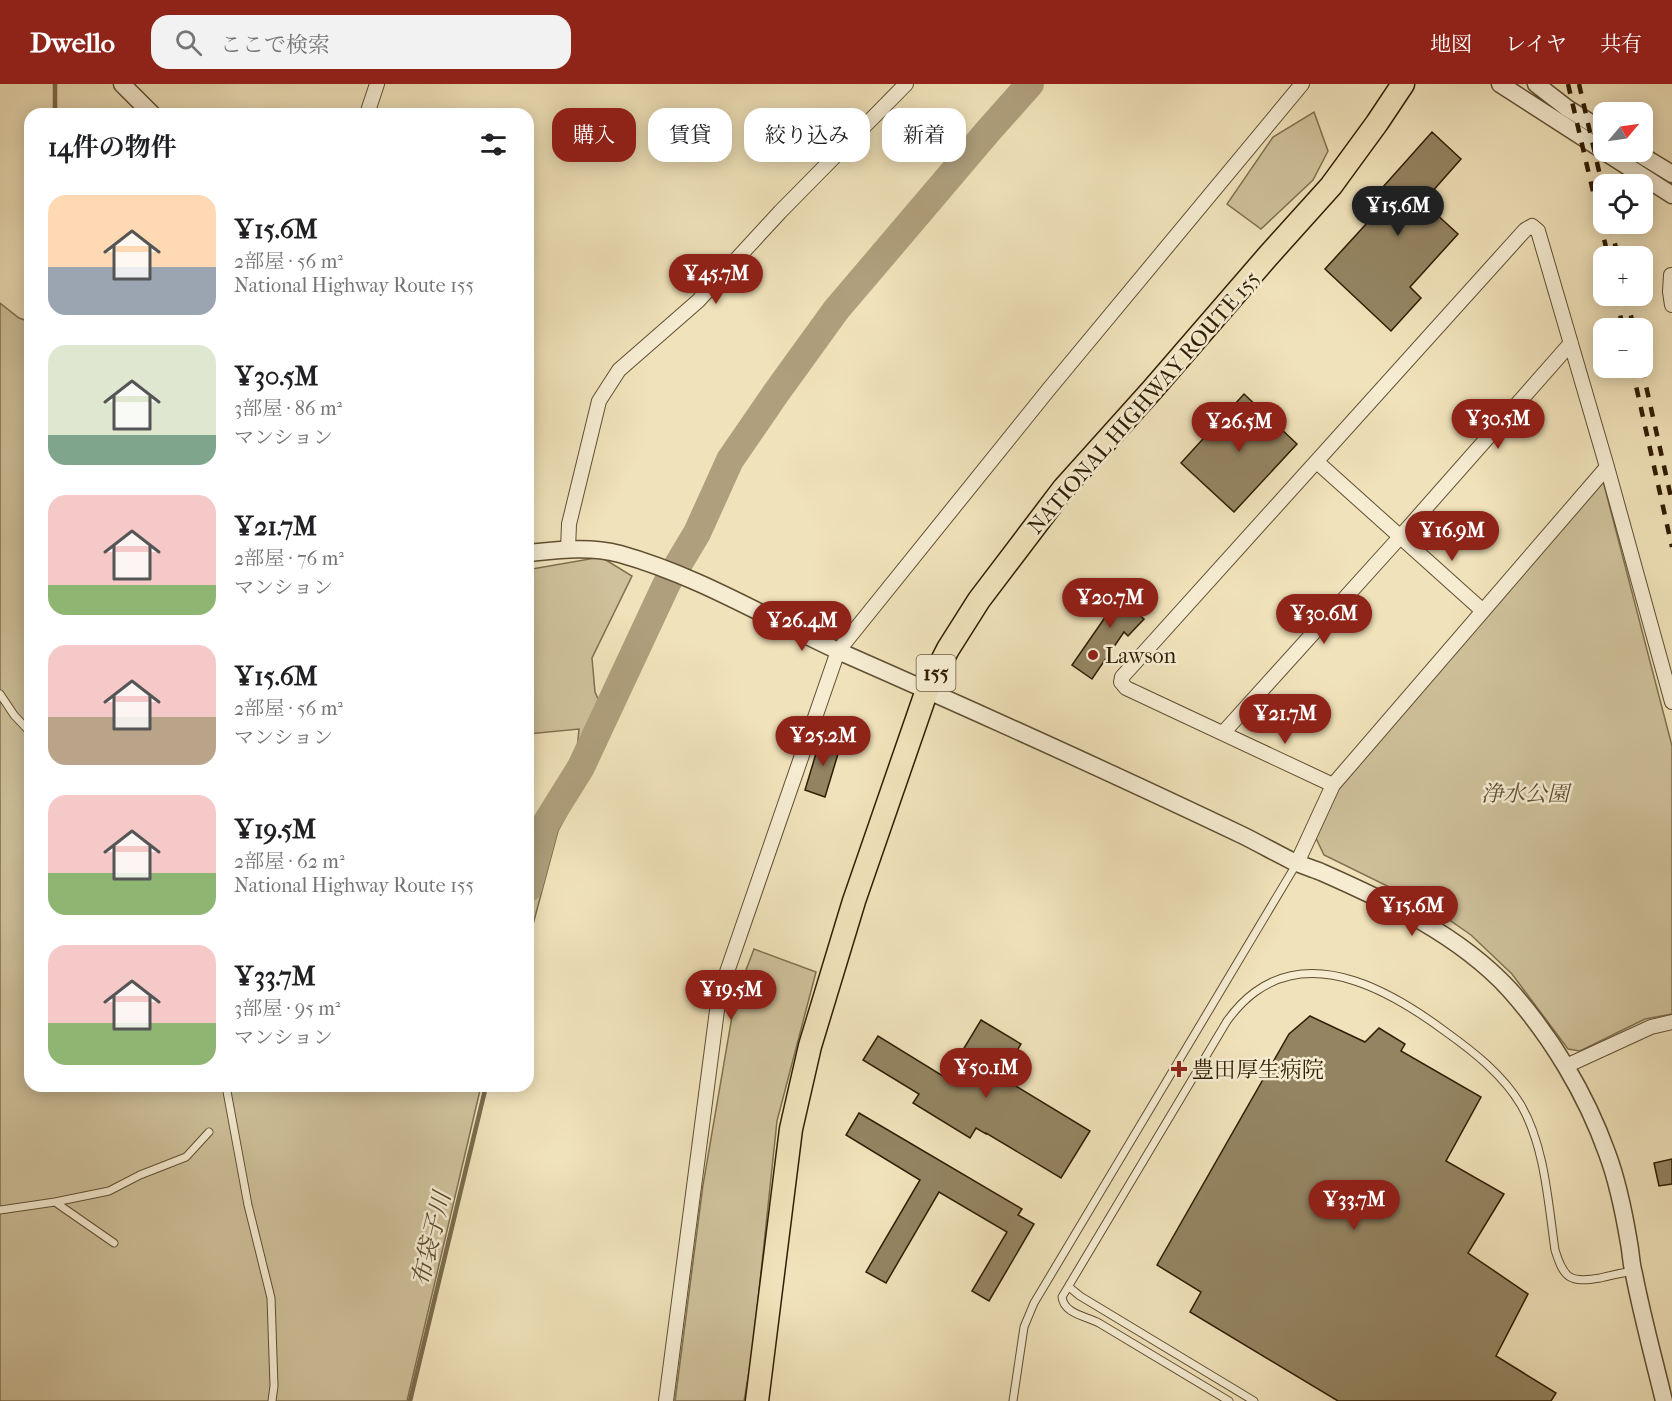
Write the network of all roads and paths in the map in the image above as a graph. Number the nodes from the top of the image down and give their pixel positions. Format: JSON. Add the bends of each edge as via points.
{"nodes":[{"id":1,"x":122,"y":84,"type":"edge"},
{"id":2,"x":377,"y":84,"type":"edge"},
{"id":3,"x":906,"y":84,"type":"edge"},
{"id":4,"x":1302,"y":84,"type":"edge"},
{"id":5,"x":1403,"y":84,"type":"edge"},
{"id":6,"x":1500,"y":84,"type":"edge"},
{"id":7,"x":1536,"y":84,"type":"edge"},
{"id":8,"x":146,"y":108,"type":"edge"},
{"id":9,"x":369,"y":108,"type":"edge"},
{"id":10,"x":1593,"y":124,"type":"edge"},
{"id":11,"x":1593,"y":144,"type":"edge"},
{"id":12,"x":1621,"y":162,"type":"edge"},
{"id":13,"x":1652,"y":162,"type":"edge"},
{"id":14,"x":1672,"y":174,"type":"edge"},
{"id":15,"x":1672,"y":195,"type":"edge"},
{"id":16,"x":1672,"y":274,"type":"edge"},
{"id":17,"x":1672,"y":305,"type":"edge"},
{"id":18,"x":1571,"y":343,"type":"junction"},
{"id":19,"x":1317,"y":462,"type":"junction"},
{"id":20,"x":1607,"y":467,"type":"junction"},
{"id":21,"x":1400,"y":537,"type":"junction"},
{"id":22,"x":568,"y":549,"type":"junction"},
{"id":23,"x":534,"y":553,"type":"edge"},
{"id":24,"x":1483,"y":611,"type":"junction"},
{"id":25,"x":838,"y":651,"type":"junction"},
{"id":26,"x":1669,"y":675,"type":"edge"},
{"id":27,"x":927,"y":690,"type":"junction"},
{"id":28,"x":0,"y":694,"type":"edge"},
{"id":29,"x":1672,"y":702,"type":"edge"},
{"id":30,"x":24,"y":726,"type":"edge"},
{"id":31,"x":1223,"y":733,"type":"junction"},
{"id":32,"x":1332,"y":785,"type":"junction"},
{"id":33,"x":1297,"y":863,"type":"junction"},
{"id":34,"x":1672,"y":1022,"type":"edge"},
{"id":35,"x":1566,"y":1066,"type":"junction"},
{"id":36,"x":227,"y":1092,"type":"edge"},
{"id":37,"x":209,"y":1132,"type":"dead end"},
{"id":38,"x":55,"y":1202,"type":"junction"},
{"id":39,"x":0,"y":1210,"type":"edge"},
{"id":40,"x":114,"y":1243,"type":"dead end"},
{"id":41,"x":1633,"y":1271,"type":"junction"},
{"id":42,"x":1069,"y":1287,"type":"junction"},
{"id":43,"x":272,"y":1401,"type":"edge"},
{"id":44,"x":666,"y":1401,"type":"edge"},
{"id":45,"x":757,"y":1401,"type":"edge"},
{"id":46,"x":1013,"y":1401,"type":"edge"},
{"id":47,"x":1229,"y":1401,"type":"edge"},
{"id":48,"x":1254,"y":1401,"type":"edge"},
{"id":49,"x":1664,"y":1401,"type":"edge"}],
"edges":[{"from":1,"to":8,"type":"street"},
{"from":2,"to":9,"type":"street"},
{"from":3,"to":22,"type":"street","via":[[698,301],[619,370],[600,401],[569,524]]},
{"from":4,"to":25,"type":"street"},
{"from":5,"to":27,"type":"highway","name":"NATIONAL HIGHWAY ROUTE 155","number":"155","via":[[1331,186],[1064,488],[979,600]]},
{"from":6,"to":11,"type":"street"},
{"from":7,"to":10,"type":"street"},
{"from":12,"to":15,"type":"street"},
{"from":13,"to":14,"type":"street"},
{"from":16,"to":17,"type":"street"},
{"from":18,"to":19,"type":"street","via":[[1538,231],[1532,226]]},
{"from":18,"to":20,"type":"street"},
{"from":18,"to":21,"type":"street"},
{"from":19,"to":21,"type":"street"},
{"from":19,"to":31,"type":"street","via":[[1122,677],[1126,688]]},
{"from":20,"to":24,"type":"street"},
{"from":20,"to":26,"type":"street"},
{"from":21,"to":24,"type":"street"},
{"from":21,"to":31,"type":"street"},
{"from":22,"to":23,"type":"street"},
{"from":22,"to":25,"type":"street","via":[[610,552],[694,580]]},
{"from":24,"to":32,"type":"street"},
{"from":25,"to":27,"type":"street"},
{"from":25,"to":44,"type":"street","via":[[719,995]]},
{"from":26,"to":29,"type":"street"},
{"from":27,"to":33,"type":"street"},
{"from":27,"to":45,"type":"highway","name":"NATIONAL HIGHWAY ROUTE 155","number":"155","via":[[854,902],[810,1046],[791,1129]]},
{"from":28,"to":30,"type":"lane"},
{"from":31,"to":32,"type":"street"},
{"from":32,"to":33,"type":"street"},
{"from":33,"to":35,"type":"street","via":[[1404,911],[1470,954],[1508,988]]},
{"from":33,"to":46,"type":"lane","via":[[1034,1302],[1024,1327]]},
{"from":34,"to":35,"type":"street","via":[[1651,1027]]},
{"from":35,"to":41,"type":"street","via":[[1608,1156]]},
{"from":36,"to":43,"type":"lane","via":[[248,1205],[271,1298]]},
{"from":37,"to":38,"type":"lane","via":[[186,1157],[109,1191]]},
{"from":38,"to":39,"type":"lane"},
{"from":38,"to":40,"type":"lane"},
{"from":41,"to":42,"type":"lane","via":[[1583,1281],[1572,1279],[1563,1270],[1555,1250],[1540,1154],[1531,1125],[1520,1103],[1483,1060],[1431,1021],[1370,986],[1345,977],[1304,975],[1278,980],[1256,991],[1227,1021]]},
{"from":41,"to":49,"type":"street"},
{"from":42,"to":47,"type":"lane","via":[[1062,1303],[1073,1313],[1099,1323]]},
{"from":42,"to":48,"type":"lane"}]}
